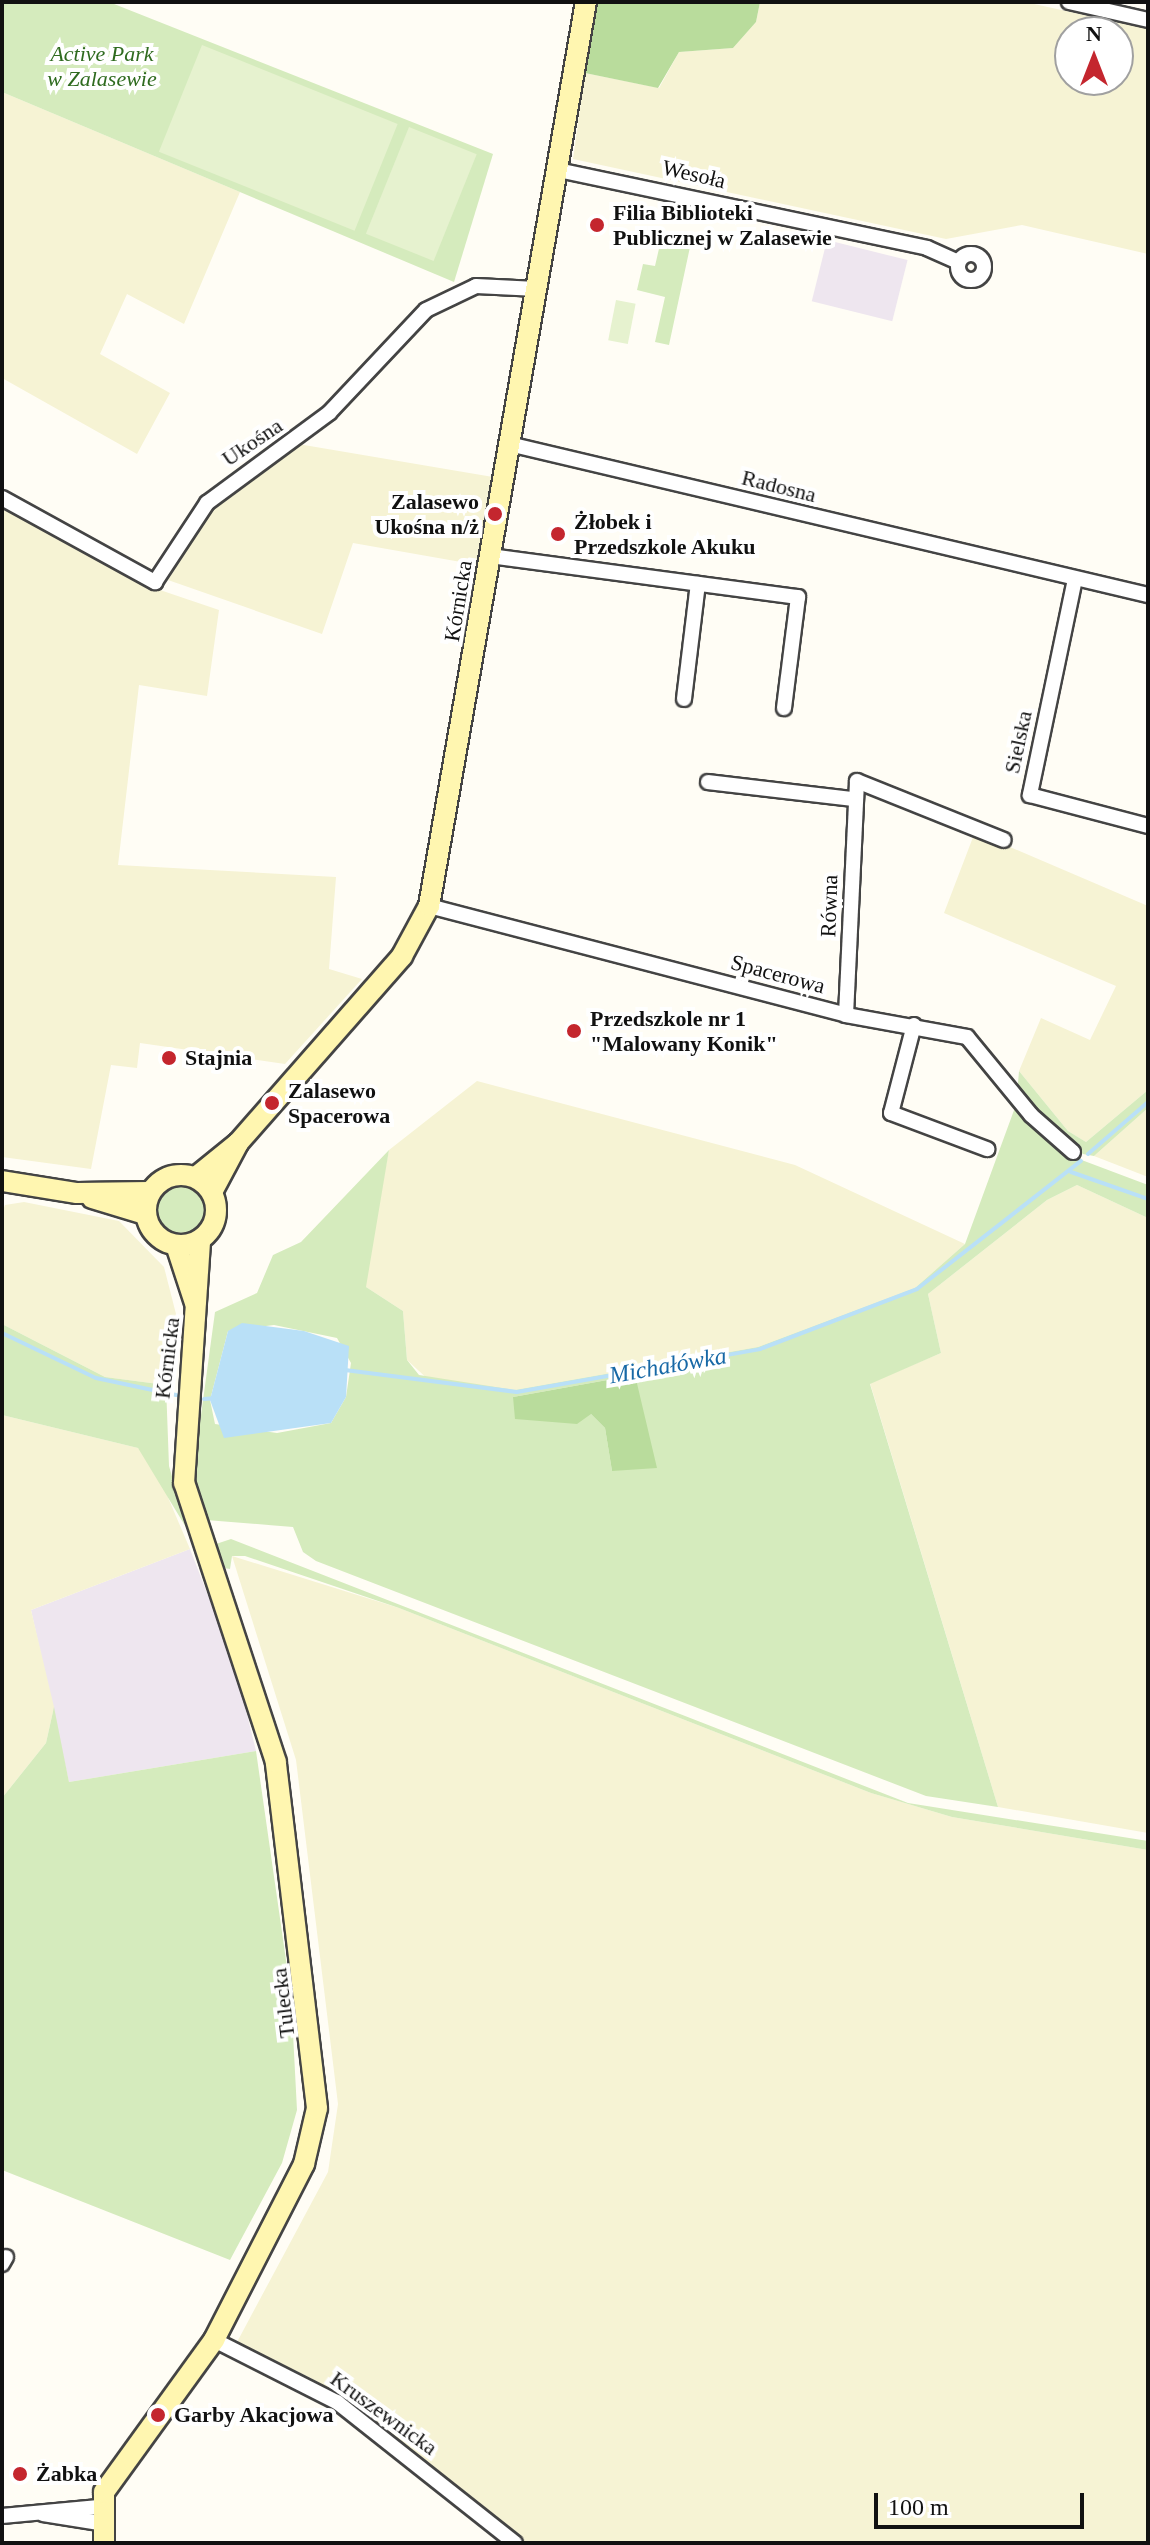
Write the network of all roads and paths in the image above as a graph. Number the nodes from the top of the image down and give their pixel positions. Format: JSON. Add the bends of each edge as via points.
{"nodes":[{"id":1,"x":586,"y":2,"type":"edge"},
{"id":2,"x":1069,"y":2,"type":"edge"},
{"id":3,"x":1148,"y":20,"type":"edge"},
{"id":4,"x":558,"y":170,"type":"junction"},
{"id":5,"x":958,"y":262,"type":"dead end"},
{"id":6,"x":537,"y":289,"type":"junction"},
{"id":7,"x":509,"y":444,"type":"junction"},
{"id":8,"x":2,"y":498,"type":"edge"},
{"id":9,"x":490,"y":556,"type":"junction"},
{"id":10,"x":1075,"y":579,"type":"junction"},
{"id":11,"x":698,"y":584,"type":"junction"},
{"id":12,"x":1148,"y":595,"type":"edge"},
{"id":13,"x":684,"y":699,"type":"dead end"},
{"id":14,"x":784,"y":708,"type":"dead end"},
{"id":15,"x":708,"y":782,"type":"dead end"},
{"id":16,"x":853,"y":799,"type":"junction"},
{"id":17,"x":1148,"y":826,"type":"edge"},
{"id":18,"x":1004,"y":840,"type":"dead end"},
{"id":19,"x":429,"y":906,"type":"junction"},
{"id":20,"x":846,"y":1015,"type":"junction"},
{"id":21,"x":914,"y":1025,"type":"junction"},
{"id":22,"x":238,"y":1143,"type":"junction"},
{"id":23,"x":987,"y":1149,"type":"dead end"},
{"id":24,"x":1073,"y":1152,"type":"dead end"},
{"id":25,"x":196,"y":1177,"type":"junction"},
{"id":26,"x":2,"y":1181,"type":"edge"},
{"id":27,"x":149,"y":1192,"type":"junction"},
{"id":28,"x":212,"y":1192,"type":"junction"},
{"id":29,"x":77,"y":1193,"type":"junction"},
{"id":30,"x":145,"y":1214,"type":"junction"},
{"id":31,"x":200,"y":1240,"type":"junction"},
{"id":32,"x":176,"y":1245,"type":"junction"},
{"id":33,"x":197,"y":1307,"type":"junction"},
{"id":34,"x":184,"y":1414,"type":"joint"},
{"id":35,"x":214,"y":2340,"type":"junction"},
{"id":36,"x":2,"y":2516,"type":"edge"},
{"id":37,"x":100,"y":2524,"type":"edge"},
{"id":38,"x":515,"y":2543,"type":"edge"}],
"edges":[{"from":1,"to":4,"type":"street","name":"Kórnicka"},
{"from":2,"to":3,"type":"street"},
{"from":4,"to":5,"type":"street","name":"Wesoła","via":[[927,248]]},
{"from":4,"to":6,"type":"street","name":"Kórnicka"},
{"from":6,"to":7,"type":"street","name":"Kórnicka"},
{"from":6,"to":8,"type":"street","name":"Ukośna","via":[[476,286],[426,310],[329,413],[207,503],[155,582]]},
{"from":7,"to":9,"type":"street","name":"Kórnicka"},
{"from":7,"to":10,"type":"street","name":"Radosna"},
{"from":9,"to":11,"type":"street"},
{"from":9,"to":19,"type":"street","name":"Kórnicka"},
{"from":10,"to":12,"type":"street","name":"Radosna"},
{"from":10,"to":17,"type":"street","name":"Sielska","via":[[1030,795]]},
{"from":11,"to":13,"type":"street"},
{"from":11,"to":14,"type":"street","via":[[798,597]]},
{"from":15,"to":16,"type":"street"},
{"from":16,"to":18,"type":"street","via":[[857,781]]},
{"from":16,"to":20,"type":"street","name":"Równa"},
{"from":19,"to":20,"type":"street","name":"Spacerowa"},
{"from":19,"to":22,"type":"street","name":"Kórnicka","via":[[402,956]]},
{"from":20,"to":21,"type":"street","name":"Spacerowa"},
{"from":21,"to":23,"type":"street","via":[[891,1113]]},
{"from":21,"to":24,"type":"street","name":"Spacerowa","via":[[967,1037],[1031,1115]]},
{"from":22,"to":25,"type":"street","name":"Kórnicka"},
{"from":22,"to":28,"type":"street","name":"Kórnicka"},
{"from":25,"to":27,"type":"street","via":[[165,1178]]},
{"from":25,"to":28,"type":"street"},
{"from":26,"to":29,"type":"street"},
{"from":27,"to":29,"type":"street"},
{"from":27,"to":30,"type":"street"},
{"from":28,"to":31,"type":"street","via":[[215,1220]]},
{"from":29,"to":30,"type":"street"},
{"from":30,"to":32,"type":"street","via":[[155,1234]]},
{"from":31,"to":32,"type":"street"},
{"from":31,"to":33,"type":"street","name":"Kórnicka"},
{"from":32,"to":33,"type":"street","name":"Kórnicka"},
{"from":33,"to":34,"type":"street","name":"Kórnicka"},
{"from":34,"to":35,"type":"street","name":"Tulecka","via":[[184,1483],[256,1686],[279,1777],[317,2094],[304,2164]]},
{"from":35,"to":37,"type":"street","name":"Tulecka","via":[[107,2484]]},
{"from":35,"to":38,"type":"street","name":"Kruszewnicka","via":[[337,2402]]},
{"from":36,"to":37,"type":"street","via":[[39,2513]]}]}
